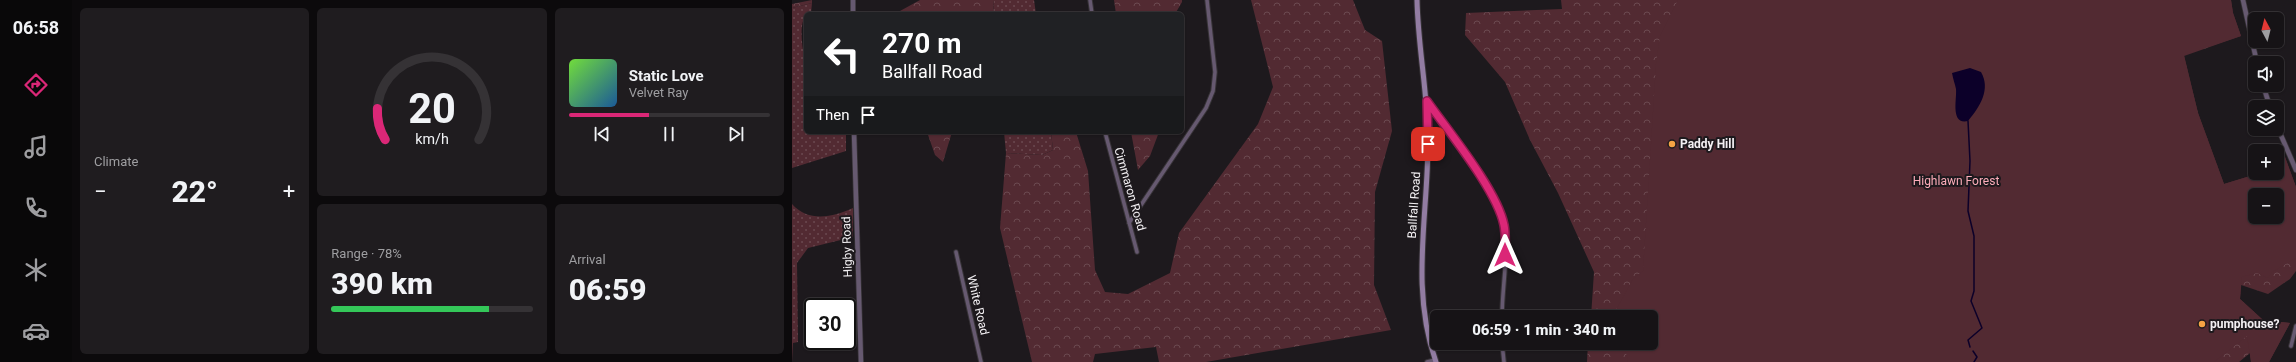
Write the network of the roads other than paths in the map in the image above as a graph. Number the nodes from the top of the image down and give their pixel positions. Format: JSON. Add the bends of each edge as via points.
{"nodes":[{"id":1,"x":853,"y":0,"type":"edge"},
{"id":2,"x":1090,"y":0,"type":"edge"},
{"id":3,"x":1207,"y":0,"type":"edge"},
{"id":4,"x":1417,"y":0,"type":"edge"},
{"id":5,"x":2243,"y":0,"type":"edge"},
{"id":6,"x":853,"y":12,"type":"edge"},
{"id":7,"x":1092,"y":12,"type":"edge"},
{"id":8,"x":2255,"y":56,"type":"edge"},
{"id":9,"x":1427,"y":101,"type":"junction"},
{"id":10,"x":854,"y":134,"type":"edge"},
{"id":11,"x":1106,"y":134,"type":"edge"},
{"id":12,"x":2281,"y":136,"type":"edge"},
{"id":13,"x":2296,"y":170,"type":"edge"},
{"id":14,"x":1128,"y":223,"type":"junction"},
{"id":15,"x":956,"y":252,"type":"dead end"},
{"id":16,"x":1137,"y":252,"type":"dead end"},
{"id":17,"x":1502,"y":310,"type":"edge"},
{"id":18,"x":2296,"y":326,"type":"edge"},
{"id":19,"x":2291,"y":346,"type":"dead end"},
{"id":20,"x":1503,"y":350,"type":"edge"},
{"id":21,"x":1435,"y":361,"type":"edge"},
{"id":22,"x":862,"y":362,"type":"edge"},
{"id":23,"x":981,"y":362,"type":"edge"},
{"id":24,"x":1427,"y":362,"type":"edge"},
{"id":25,"x":1504,"y":362,"type":"edge"}],
"edges":[{"from":1,"to":6,"type":"street"},
{"from":2,"to":7,"type":"street"},
{"from":3,"to":14,"type":"street","via":[[1215,72],[1213,91],[1206,108]]},
{"from":4,"to":9,"type":"main road","name":"Ballfall Road","via":[[1418,31]]},
{"from":5,"to":8,"type":"street"},
{"from":9,"to":17,"type":"street","via":[[1498,206],[1506,242]]},
{"from":9,"to":21,"type":"main road","name":"Ballfall Road","via":[[1428,144],[1420,262],[1426,322]]},
{"from":10,"to":22,"type":"street","name":"Higby Road"},
{"from":11,"to":14,"type":"street","name":"Cimmaron Road"},
{"from":12,"to":13,"type":"street"},
{"from":14,"to":16,"type":"street","name":"Cimmaron Road"},
{"from":15,"to":23,"type":"street","name":"White Road"},
{"from":18,"to":19,"type":"street"},
{"from":20,"to":25,"type":"street"},
{"from":21,"to":24,"type":"street"}]}
